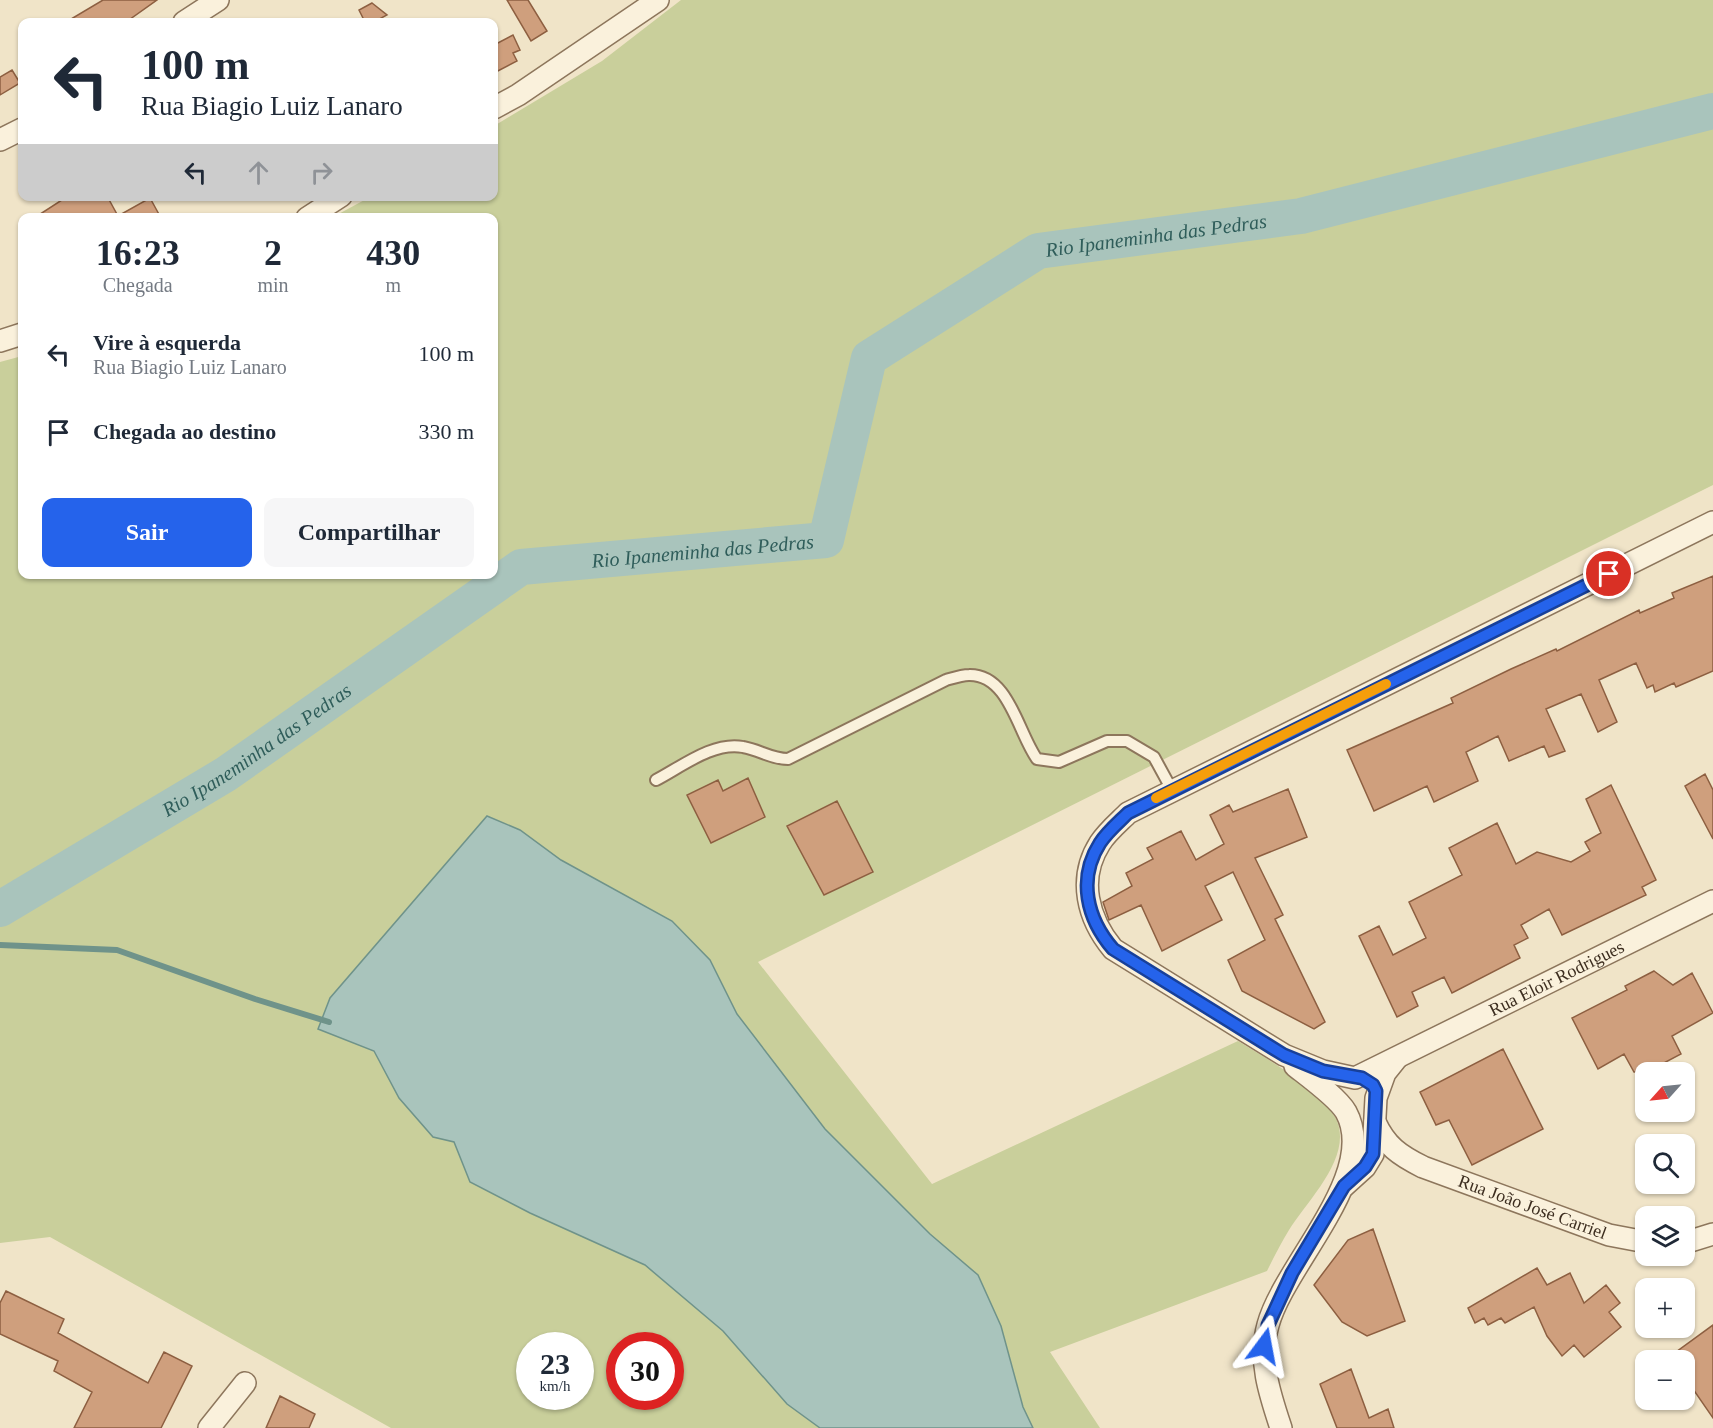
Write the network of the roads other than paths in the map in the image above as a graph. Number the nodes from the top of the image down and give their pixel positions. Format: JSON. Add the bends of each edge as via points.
{"nodes":[{"id":1,"x":218,"y":0,"type":"edge"},
{"id":2,"x":658,"y":0,"type":"edge"},
{"id":3,"x":190,"y":18,"type":"edge"},
{"id":4,"x":498,"y":106,"type":"edge"},
{"id":5,"x":18,"y":131,"type":"edge"},
{"id":6,"x":0,"y":141,"type":"edge"},
{"id":7,"x":334,"y":201,"type":"edge"},
{"id":8,"x":316,"y":213,"type":"edge"},
{"id":9,"x":18,"y":335,"type":"edge"},
{"id":10,"x":0,"y":341,"type":"edge"},
{"id":11,"x":1713,"y":522,"type":"edge"},
{"id":12,"x":656,"y":780,"type":"dead end"},
{"id":13,"x":1172,"y":790,"type":"junction"},
{"id":14,"x":1713,"y":901,"type":"edge"},
{"id":15,"x":1284,"y":1055,"type":"junction"},
{"id":16,"x":1400,"y":1056,"type":"junction"},
{"id":17,"x":1355,"y":1078,"type":"junction"},
{"id":18,"x":1376,"y":1098,"type":"junction"},
{"id":19,"x":1345,"y":1110,"type":"junction"},
{"id":20,"x":1375,"y":1122,"type":"junction"},
{"id":21,"x":1423,"y":1167,"type":"junction"},
{"id":22,"x":1351,"y":1179,"type":"junction"},
{"id":23,"x":1713,"y":1234,"type":"edge"},
{"id":24,"x":1635,"y":1240,"type":"edge"},
{"id":25,"x":1695,"y":1240,"type":"edge"},
{"id":26,"x":245,"y":1383,"type":"dead end"},
{"id":27,"x":209,"y":1428,"type":"edge"},
{"id":28,"x":1281,"y":1428,"type":"edge"}],
"edges":[{"from":1,"to":3,"type":"street"},
{"from":2,"to":4,"type":"street"},
{"from":5,"to":6,"type":"street"},
{"from":7,"to":8,"type":"street"},
{"from":9,"to":10,"type":"street"},
{"from":11,"to":13,"type":"street"},
{"from":12,"to":13,"type":"lane","via":[[714,750],[732,746],[773,759],[788,759],[946,680],[970,675],[989,679],[1004,695],[1036,759],[1059,762],[1107,741],[1127,741],[1154,757]]},
{"from":13,"to":15,"type":"street","via":[[1128,813],[1101,841],[1087,880],[1088,907],[1097,930],[1113,949]]},
{"from":14,"to":16,"type":"street","name":"Rua Eloir Rodrigues"},
{"from":15,"to":17,"type":"street","via":[[1323,1071]]},
{"from":15,"to":19,"type":"street"},
{"from":16,"to":17,"type":"street","name":"Rua Eloir Rodrigues"},
{"from":16,"to":18,"type":"street","name":"Rua Eloir Rodrigues","via":[[1385,1073]]},
{"from":17,"to":18,"type":"street","via":[[1368,1081]]},
{"from":17,"to":19,"type":"street","via":[[1341,1089],[1340,1100]]},
{"from":18,"to":19,"type":"street","via":[[1367,1112],[1356,1115]]},
{"from":18,"to":20,"type":"street"},
{"from":19,"to":22,"type":"street","via":[[1353,1136]]},
{"from":20,"to":21,"type":"street","name":"Rua João José Carriel","via":[[1396,1153]]},
{"from":20,"to":22,"type":"street","via":[[1373,1154]]},
{"from":21,"to":22,"type":"street","name":"Rua João José Carriel","via":[[1386,1164]]},
{"from":21,"to":24,"type":"street","name":"Rua João José Carriel","via":[[1610,1235]]},
{"from":22,"to":28,"type":"street","via":[[1292,1273],[1268,1325],[1264,1366]]},
{"from":23,"to":25,"type":"street"},
{"from":26,"to":27,"type":"street"}]}
